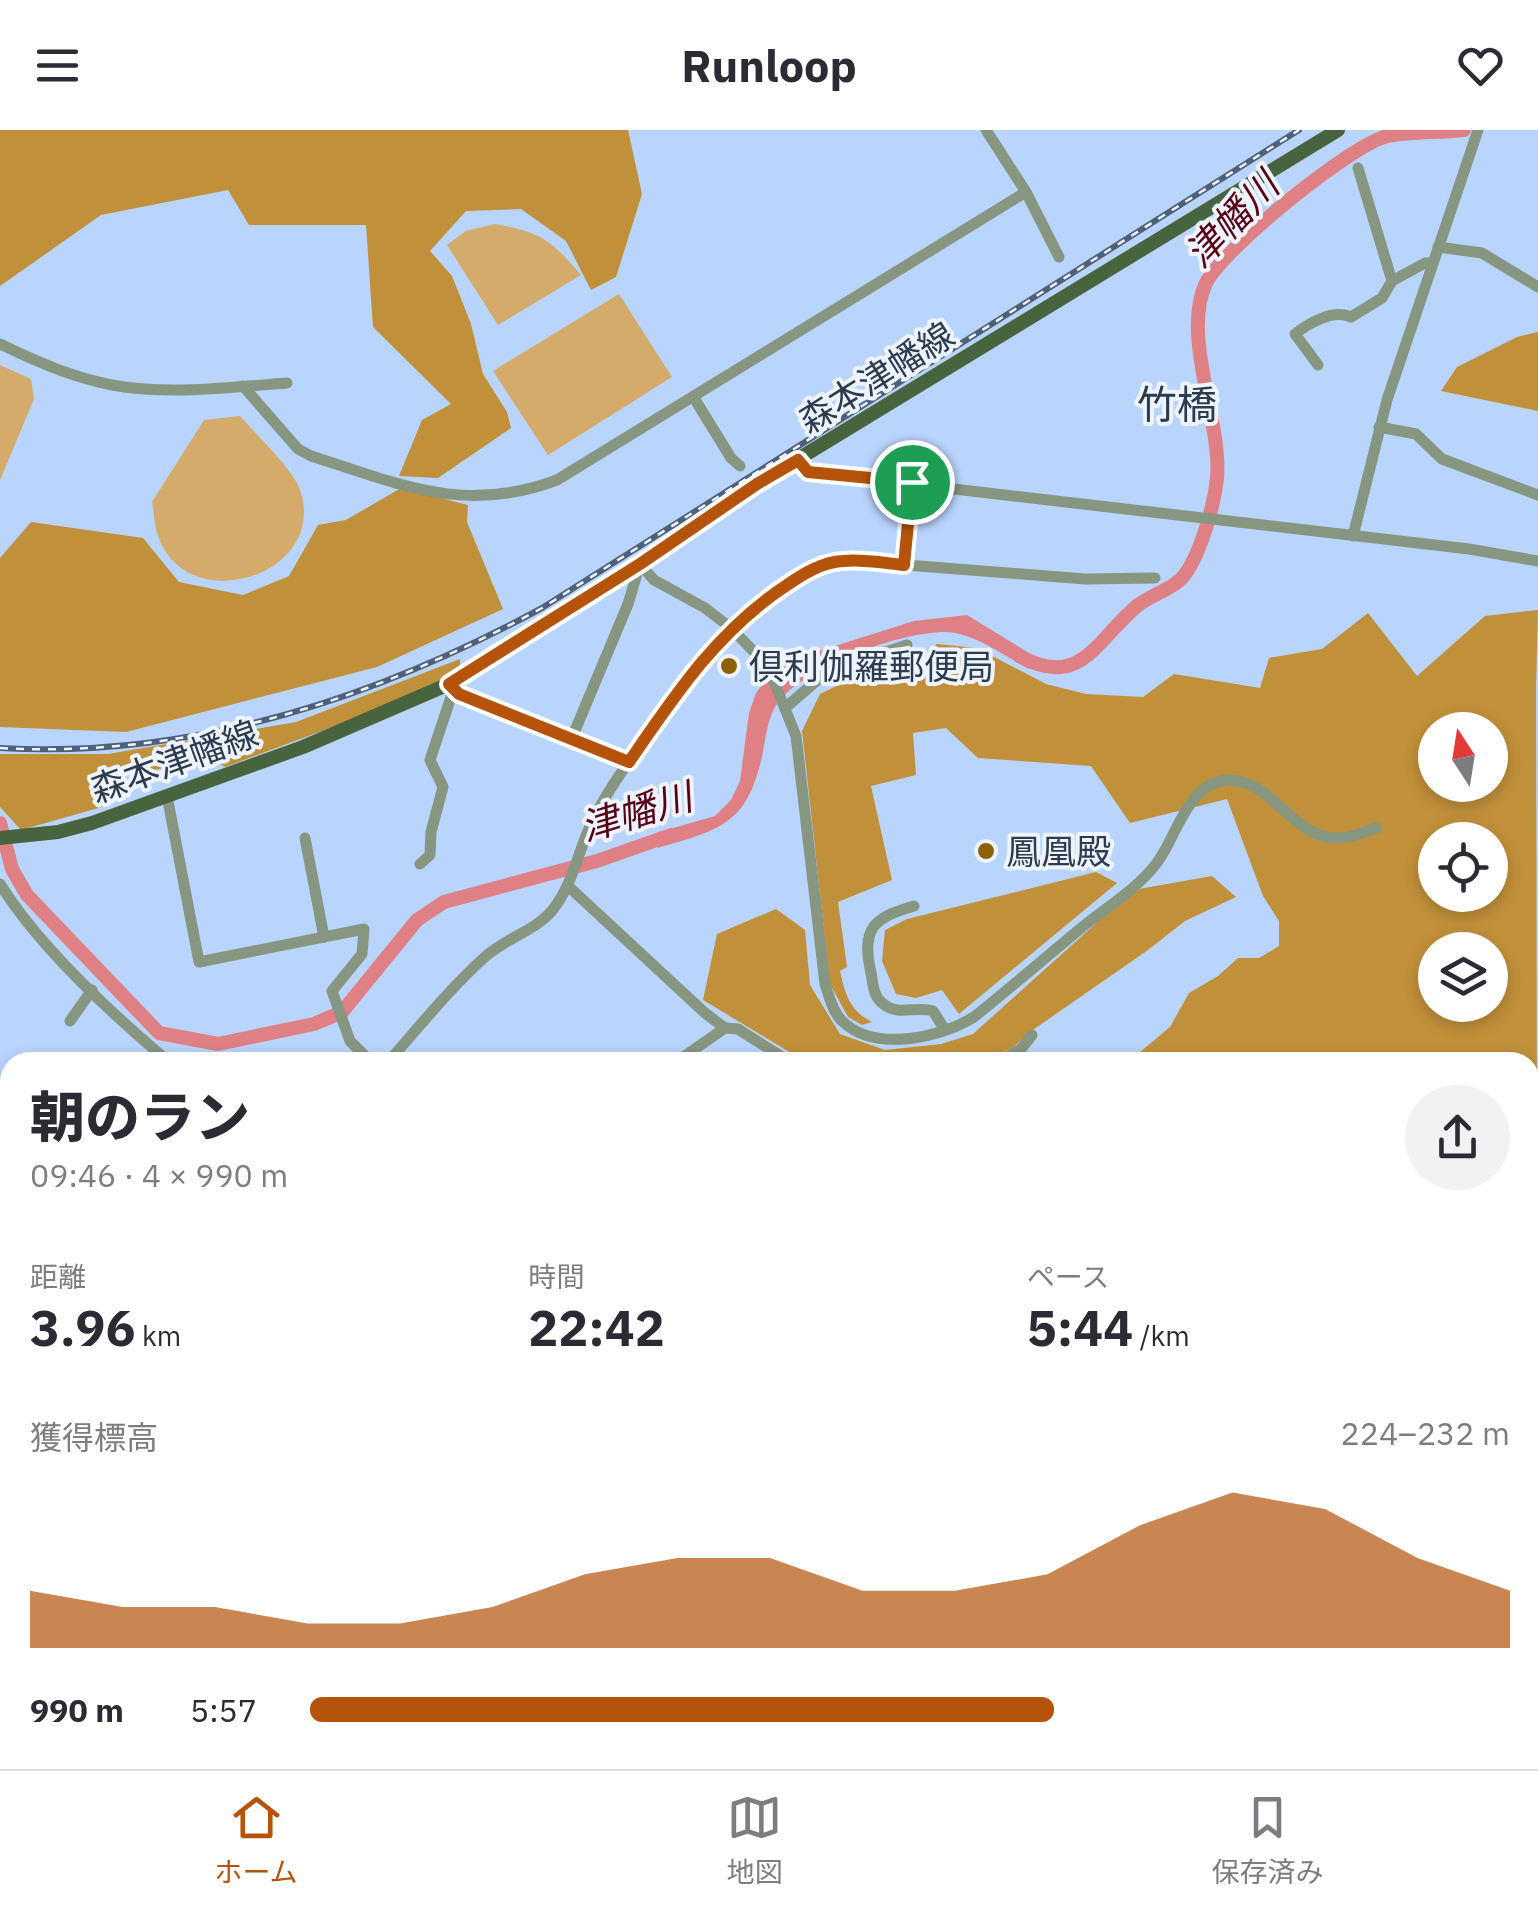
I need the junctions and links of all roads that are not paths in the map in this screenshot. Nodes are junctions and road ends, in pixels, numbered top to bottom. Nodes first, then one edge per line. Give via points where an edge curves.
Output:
1 (986, 130) edge
2 (1338, 130) edge
3 (1476, 136) edge
4 (1358, 168) dead end
5 (1026, 192) junction
6 (1438, 247) junction
7 (1060, 257) dead end
8 (1433, 263) junction
9 (1392, 281) junction
10 (1538, 288) edge
11 (0, 344) edge
12 (1318, 364) dead end
13 (287, 384) dead end
14 (243, 386) junction
15 (694, 398) junction
16 (1380, 427) junction
17 (798, 460) junction
18 (740, 466) dead end
19 (912, 482) junction
20 (1538, 495) edge
21 (1353, 536) junction
22 (1538, 561) edge
23 (640, 564) junction
24 (904, 565) junction
25 (1155, 578) dead end
26 (731, 628) junction
27 (907, 644) dead end
28 (449, 684) junction
29 (786, 708) junction
30 (571, 740) junction
31 (629, 762) junction
32 (168, 796) junction
33 (1376, 828) dead end
34 (0, 838) edge
35 (305, 838) dead end
36 (420, 864) dead end
37 (0, 884) edge
38 (568, 886) junction
39 (914, 906) dead end
40 (324, 937) junction
41 (92, 990) junction
42 (70, 1021) dead end
43 (725, 1028) junction
44 (945, 1030) junction
45 (1032, 1036) dead end
46 (696, 1050) joint
47 (157, 1052) edge
48 (360, 1052) edge
49 (397, 1052) edge
50 (693, 1052) edge
51 (774, 1052) edge
52 (1021, 1052) edge

1 - 5 street
2 - 17 main road, 森本津幡線
3 - 6 street
4 - 9 street
5 - 7 street
5 - 15 street
6 - 8 street
6 - 10 street via 1482,252
8 - 9 street
8 - 16 street
9 - 12 street via 1382,298 1351,316 1323,317 1294,334
11 - 14 street via 125,387
13 - 14 street
14 - 15 street via 311,456 465,498 512,494 557,480
15 - 18 street
16 - 20 street via 1416,434 1442,460
16 - 21 street
17 - 19 street via 808,472
17 - 23 main road, 森本津幡線
19 - 21 street
19 - 24 street
21 - 22 street
23 - 26 street via 654,580
23 - 28 main road, 森本津幡線
23 - 30 street
24 - 25 street
24 - 26 street via 826,564
26 - 29 street via 761,660
26 - 31 street
27 - 29 street via 828,672
28 - 30 street
28 - 32 main road, 森本津幡線
28 - 36 street via 430,760 443,787 430,855
29 - 44 street via 796,736 821,960 837,1015 887,1040
30 - 31 street
31 - 38 street via 590,825
32 - 34 main road, 森本津幡線 via 92,823
32 - 40 street via 199,962
33 - 44 street via 1324,837 1244,782 1204,788 1137,883 974,1017
35 - 40 street
37 - 41 street via 14,908
38 - 43 street
38 - 49 street via 552,911 469,972
39 - 44 street via 885,914 870,931 875,993 904,1013 933,1011
40 - 48 street via 364,929 362,954 332,996
41 - 42 street
41 - 47 street
43 - 46 street
43 - 51 street
45 - 52 street
46 - 50 street

